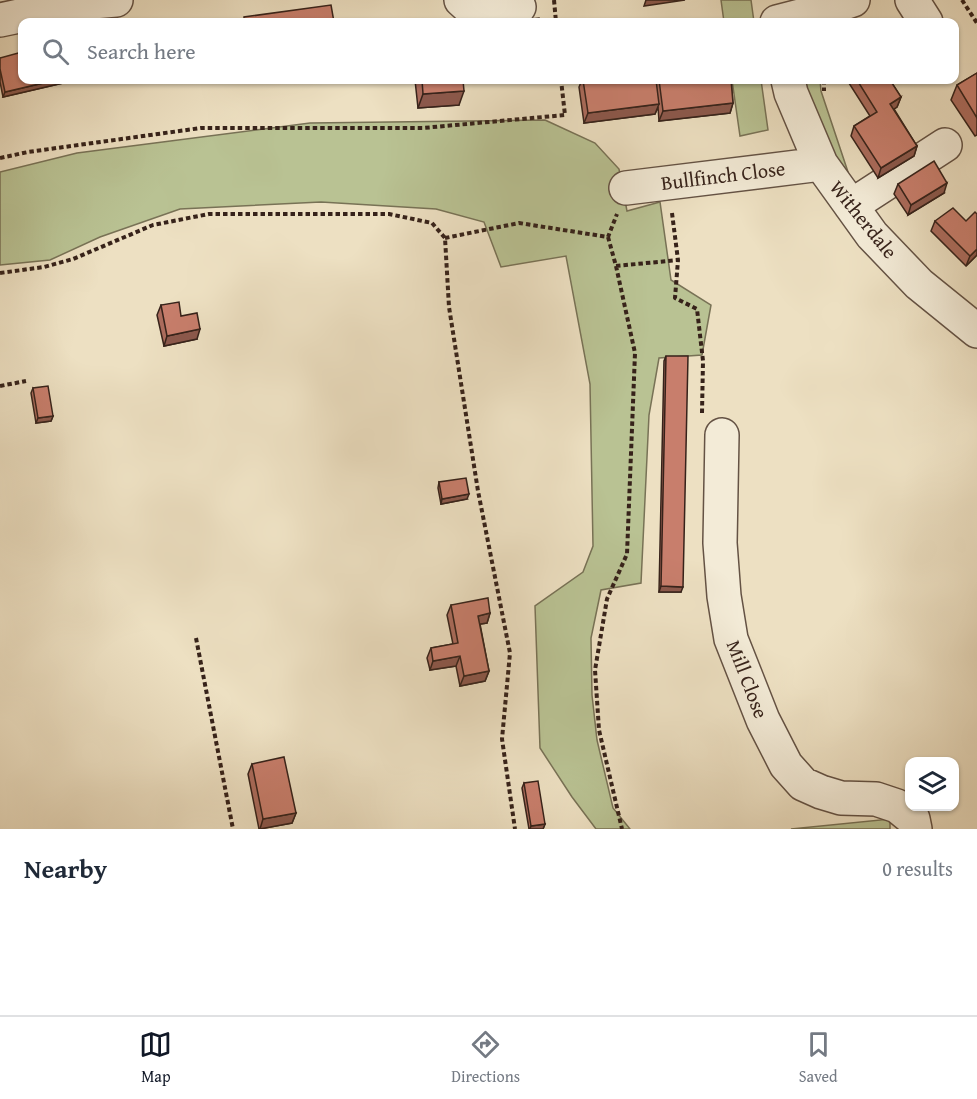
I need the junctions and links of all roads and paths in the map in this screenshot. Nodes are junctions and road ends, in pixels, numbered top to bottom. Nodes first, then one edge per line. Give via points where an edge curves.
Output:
1 (116, 0) edge
2 (461, 0) edge
3 (554, 0) edge
4 (776, 0) edge
5 (853, 0) edge
6 (912, 0) edge
7 (962, 0) edge
8 (519, 7) dead end
9 (556, 18) edge
10 (778, 18) edge
11 (793, 18) edge
12 (923, 18) edge
13 (0, 20) edge
14 (977, 23) edge
15 (561, 84) edge
16 (789, 84) edge
17 (945, 145) dead end
18 (0, 158) edge
19 (821, 164) junction
20 (668, 182) junction
21 (626, 188) joint
22 (851, 206) junction
23 (608, 237) junction
24 (445, 238) junction
25 (678, 260) junction
26 (616, 266) junction
27 (0, 273) edge
28 (977, 331) edge
29 (26, 381) dead end
30 (0, 386) edge
31 (722, 435) joint
32 (196, 638) dead end
33 (233, 829) edge
34 (515, 829) edge
35 (622, 829) edge
36 (915, 829) edge

1 - 13 street
2 - 8 street via 472,10
3 - 9 path
4 - 10 street
5 - 11 street
6 - 12 street
7 - 14 path
15 - 18 path via 565,116 423,128 201,128
16 - 19 street, Witherdale
17 - 22 street
19 - 20 street, Bullfinch Close
19 - 22 street, Witherdale
20 - 21 street, Bullfinch Close
20 - 25 path
21 - 23 path
22 - 28 street, Witherdale via 872,235 919,284
23 - 24 path via 519,223
23 - 26 path
24 - 27 path via 432,223 389,214 209,214 153,225 73,259
24 - 34 path via 451,319 478,491 510,653 502,739
25 - 26 path
25 - 31 path via 675,298 697,309 703,361 702,424 722,425
26 - 35 path via 635,353 627,554 607,599 595,670 599,730
29 - 30 path
31 - 36 street, Mill Close via 720,543 724,596 731,639 763,720 786,765 803,784 840,798 876,800 897,806 913,819
32 - 33 path

